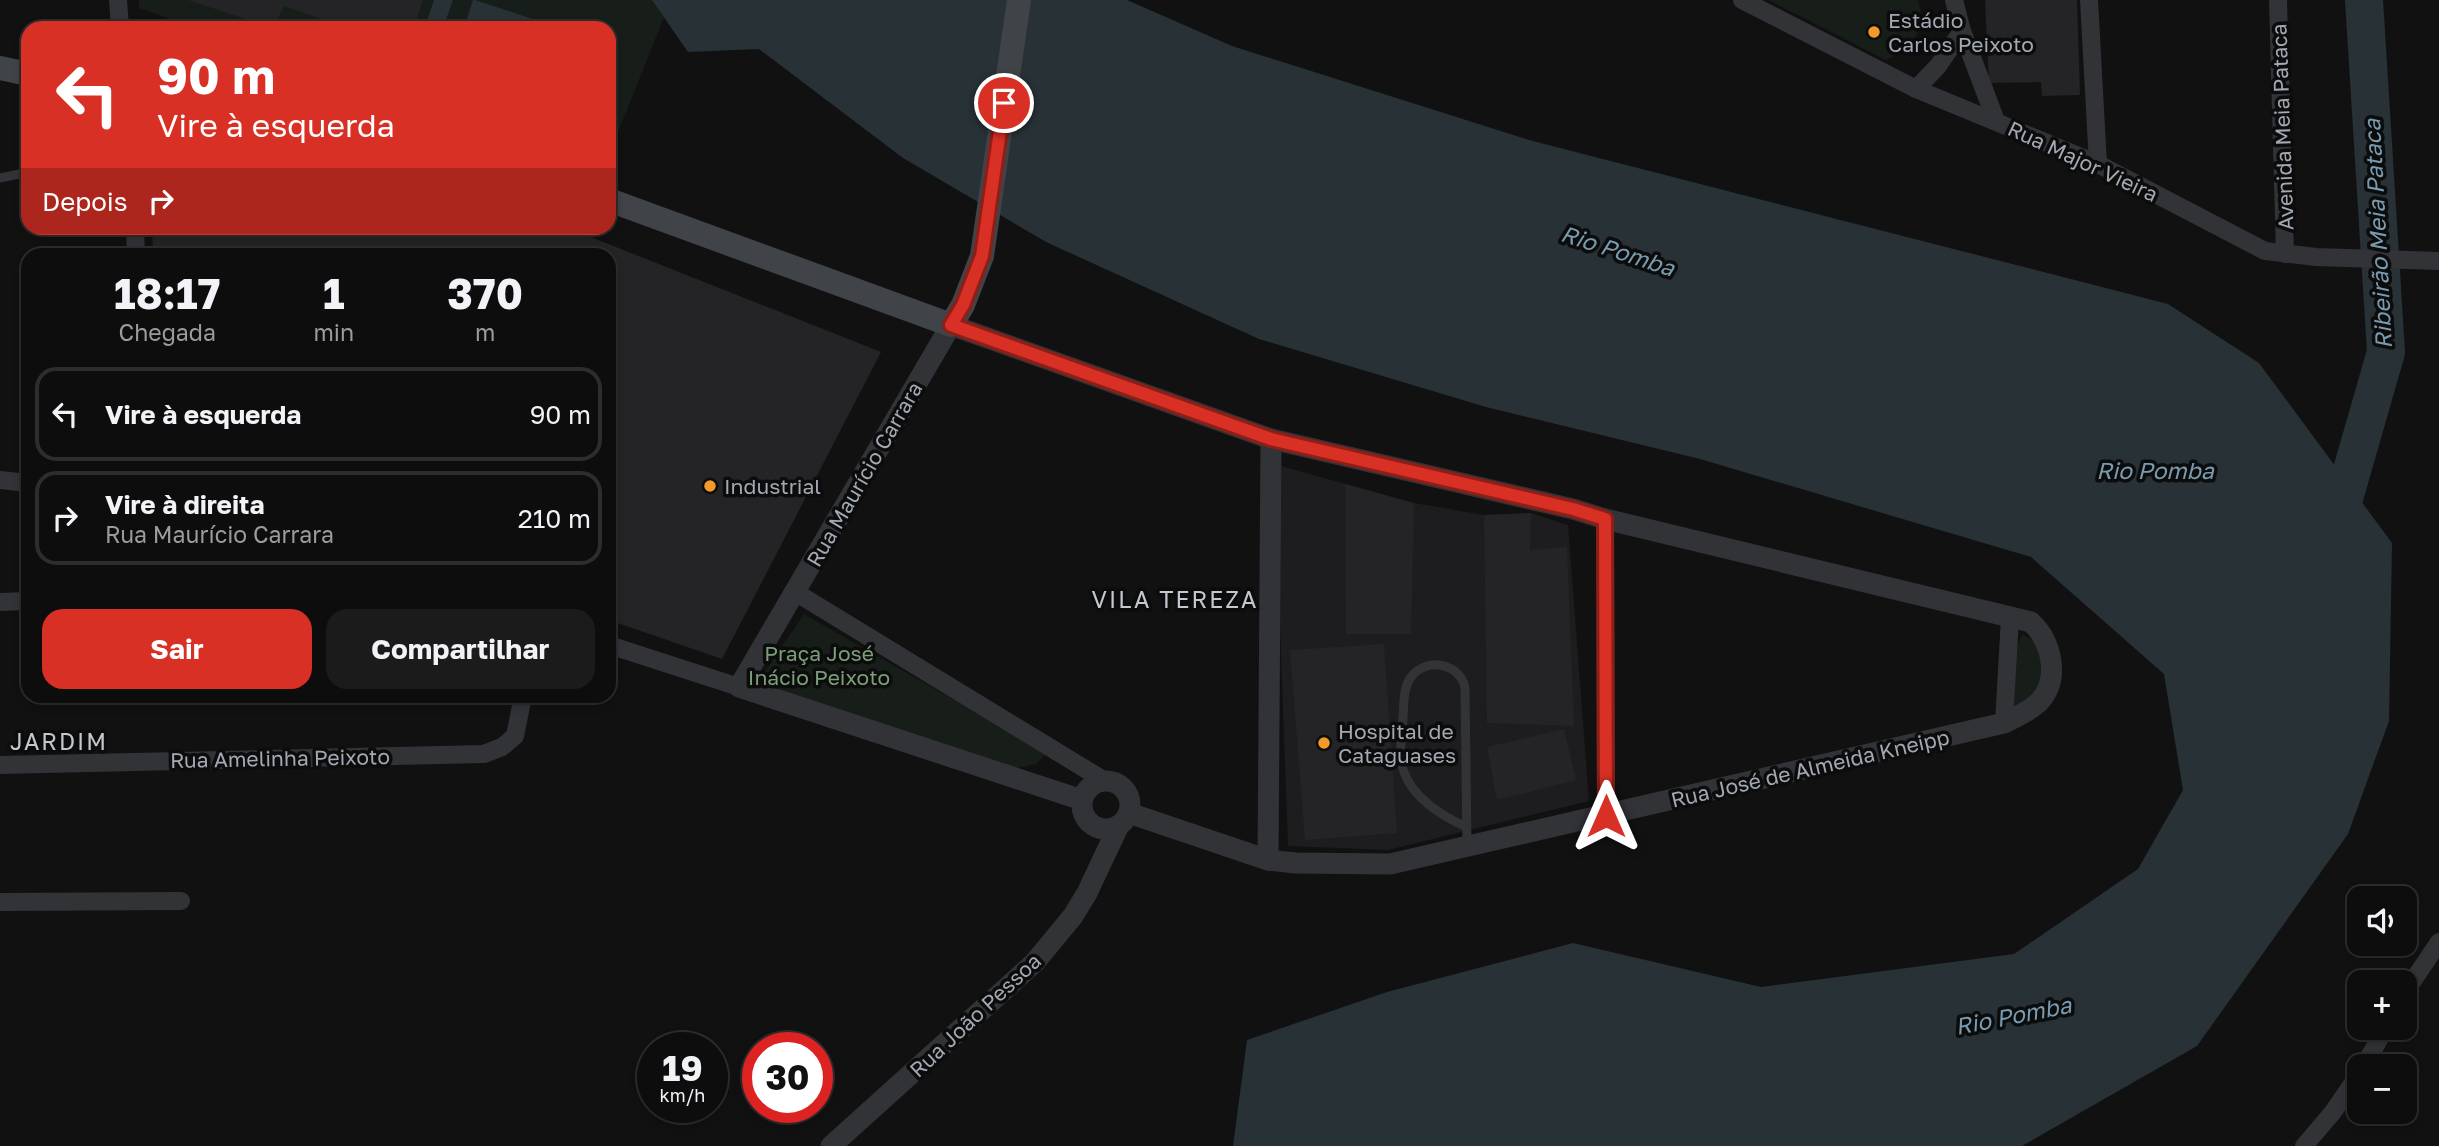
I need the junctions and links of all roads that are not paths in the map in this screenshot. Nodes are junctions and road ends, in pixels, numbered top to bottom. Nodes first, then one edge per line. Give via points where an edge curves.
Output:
1 (118, 0) edge
2 (1019, 0) edge
3 (1742, 0) edge
4 (1954, 0) edge
5 (2089, 0) edge
6 (2278, 0) edge
7 (120, 21) edge
8 (1962, 31) junction
9 (0, 68) edge
10 (21, 72) edge
11 (1916, 89) junction
12 (1996, 121) junction
13 (2098, 164) junction
14 (21, 174) edge
15 (0, 178) edge
16 (616, 203) edge
17 (2285, 254) junction
18 (2439, 261) edge
19 (951, 325) junction
20 (1271, 439) junction
21 (0, 480) edge
22 (21, 482) edge
23 (1605, 519) junction
24 (795, 592) junction
25 (21, 601) edge
26 (0, 602) edge
27 (2010, 618) junction
28 (616, 647) edge
29 (738, 687) junction
30 (522, 703) edge
31 (2004, 723) junction
32 (0, 765) edge
33 (1105, 781) junction
34 (1085, 810) junction
35 (1606, 816) junction
36 (1124, 819) junction
37 (1467, 837) junction
38 (1269, 860) junction
39 (1097, 868) junction
40 (181, 901) dead end
41 (0, 902) edge
42 (2439, 942) edge
43 (2417, 975) edge
44 (2347, 1092) edge
45 (831, 1146) edge
46 (2304, 1146) edge

1 - 7 street
2 - 19 main road, Rua Maurício Carrara via 982,256
3 - 11 street, Rua Major Vieira
4 - 8 street
5 - 13 street
6 - 17 street, Avenida Meia Pataca
8 - 11 street
8 - 12 street
9 - 10 main road
11 - 12 street, Rua Major Vieira
12 - 13 street, Rua Major Vieira
13 - 17 street, Rua Major Vieira via 2239,239
14 - 15 lane
16 - 19 main road
17 - 18 street, Rua Major Vieira
19 - 20 street
19 - 24 street, Rua Maurício Carrara
20 - 23 street
20 - 38 street
21 - 22 street
23 - 27 street
23 - 35 street
24 - 29 street, Rua Maurício Carrara
24 - 33 street
25 - 26 street
27 - 31 street
27 - 31 street, Rua José de Almeida Kneipp via 2031,622 2047,642 2052,665 2048,688 2039,701
28 - 29 street
29 - 34 street
30 - 32 street, Rua Amelinha Peixoto via 515,736 484,754
31 - 35 street, Rua José de Almeida Kneipp
33 - 34 street via 1090,786
33 - 36 street via 1126,791 1130,805
34 - 36 street via 1096,827 1104,829
34 - 39 street
35 - 37 street, Rua José de Almeida Kneipp
36 - 38 street, Rua José de Almeida Kneipp
36 - 39 street, Rua João Pessoa
37 - 37 lane via 1463,678 1448,666 1422,668 1405,688 1404,772 1411,785
37 - 38 street, Rua José de Almeida Kneipp via 1390,864
39 - 45 street, Rua João Pessoa via 1073,916 1035,962
40 - 41 street
42 - 43 street
44 - 46 street

